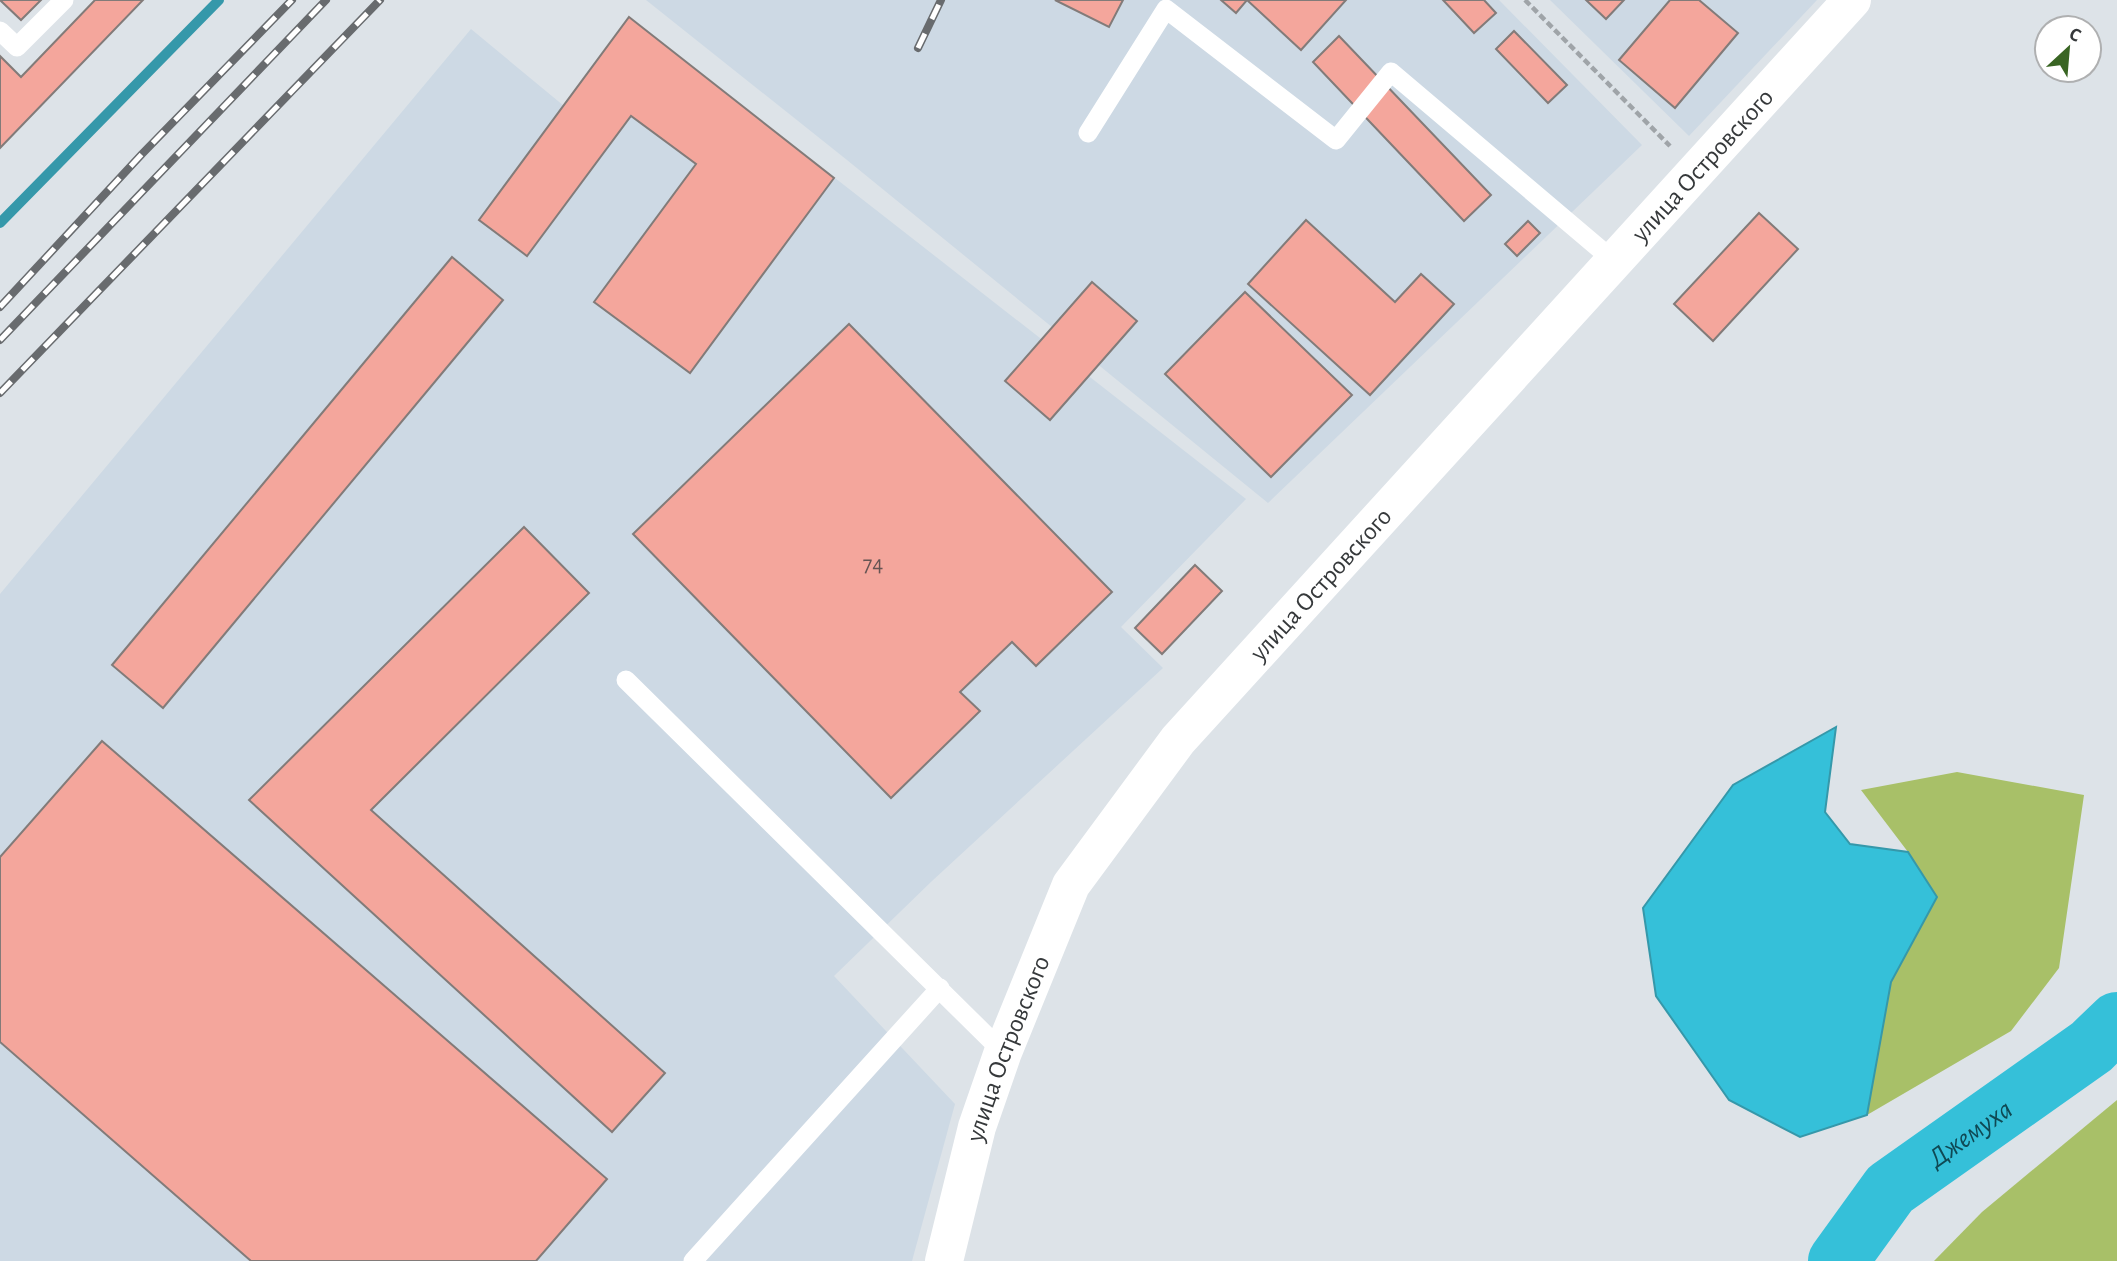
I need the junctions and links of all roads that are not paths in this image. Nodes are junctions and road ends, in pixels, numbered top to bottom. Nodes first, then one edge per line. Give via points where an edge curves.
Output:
1 (64, 0) edge
2 (1852, 0) edge
3 (0, 31) edge
4 (1088, 134) dead end
5 (1614, 261) junction
6 (626, 680) dead end
7 (940, 988) junction
8 (1003, 1052) junction
9 (693, 1261) edge
10 (944, 1261) edge

1 - 3 lane via 17,47
2 - 5 street, улица Островского
4 - 5 lane via 1167,9 1336,140 1391,72
5 - 8 street, улица Островского via 1178,740 1071,885
6 - 7 lane
7 - 8 lane
7 - 9 lane
8 - 10 street, улица Островского via 977,1127

